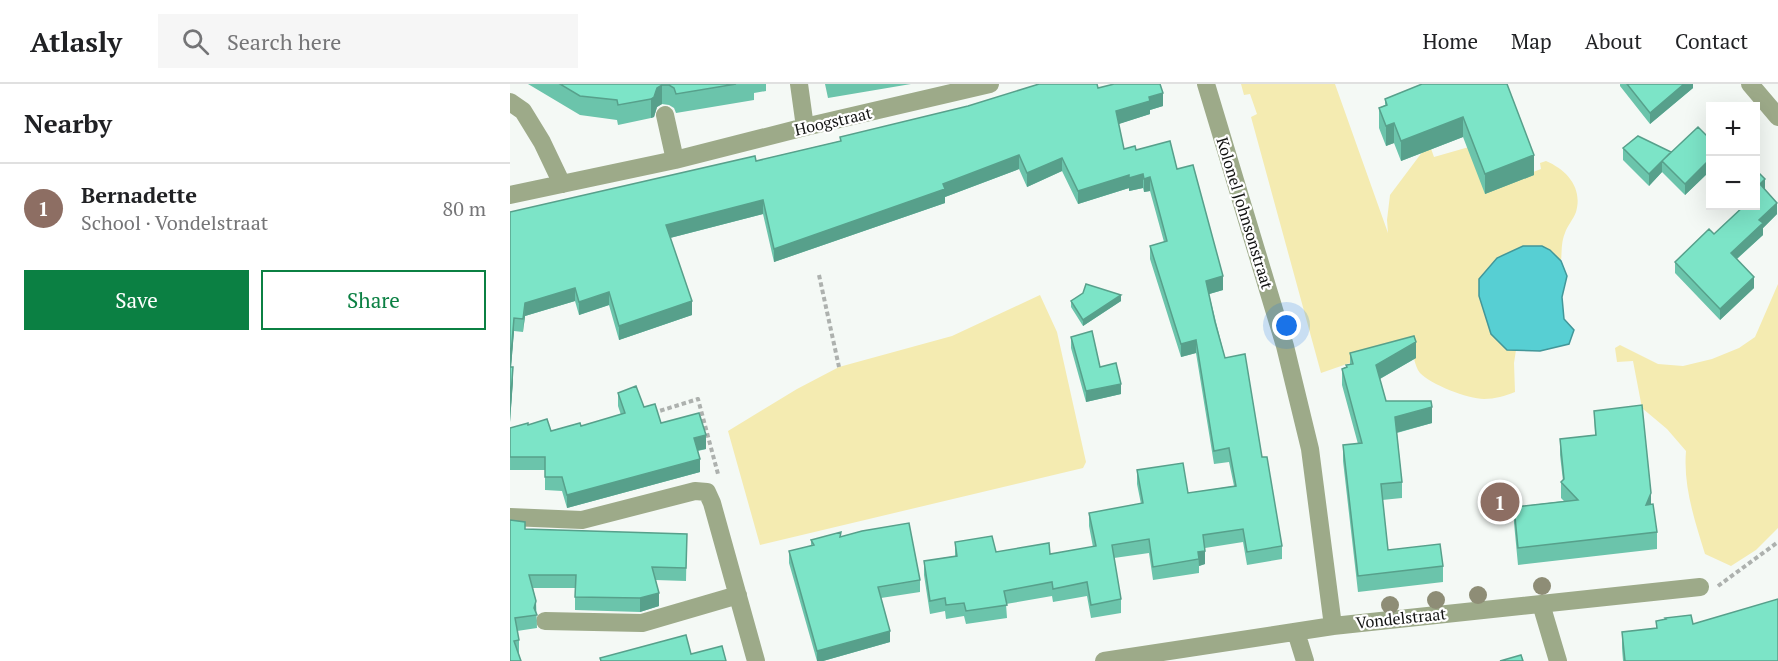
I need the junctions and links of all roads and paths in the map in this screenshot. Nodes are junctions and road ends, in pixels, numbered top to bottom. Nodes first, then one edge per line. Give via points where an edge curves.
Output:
1 (799, 84) edge
2 (990, 84) edge
3 (1206, 84) edge
4 (1750, 84) edge
5 (510, 102) edge
6 (665, 115) dead end
7 (1778, 117) edge
8 (805, 127) junction
9 (675, 160) junction
10 (562, 184) junction
11 (510, 195) edge
12 (819, 275) dead end
13 (839, 367) dead end
14 (644, 416) edge
15 (707, 492) junction
16 (510, 517) edge
17 (1778, 542) edge
18 (1700, 587) joint
19 (738, 596) junction
20 (1541, 604) junction
21 (545, 621) dead end
22 (1333, 626) junction
23 (1296, 632) junction
24 (756, 661) edge
25 (1104, 661) edge
26 (1305, 661) edge
27 (1558, 661) edge

1 - 8 street
2 - 8 street, Hoogstraat
3 - 22 street, Kolonel Johnsonstraat via 1285,346 1310,449
4 - 7 street
5 - 10 street via 523,111
6 - 9 street
8 - 9 street, Hoogstraat
9 - 10 street, Hoogstraat
10 - 11 street, Hoogstraat
12 - 13 path
14 - 15 path via 698,399 718,476
15 - 16 street via 695,491 582,520
15 - 19 street
17 - 18 path via 1720,585
18 - 20 street, Vondelstraat
19 - 21 street via 642,623
19 - 24 street
20 - 22 street, Vondelstraat
20 - 27 street
22 - 23 street, Vondelstraat
23 - 25 street, Vondelstraat
23 - 26 street

